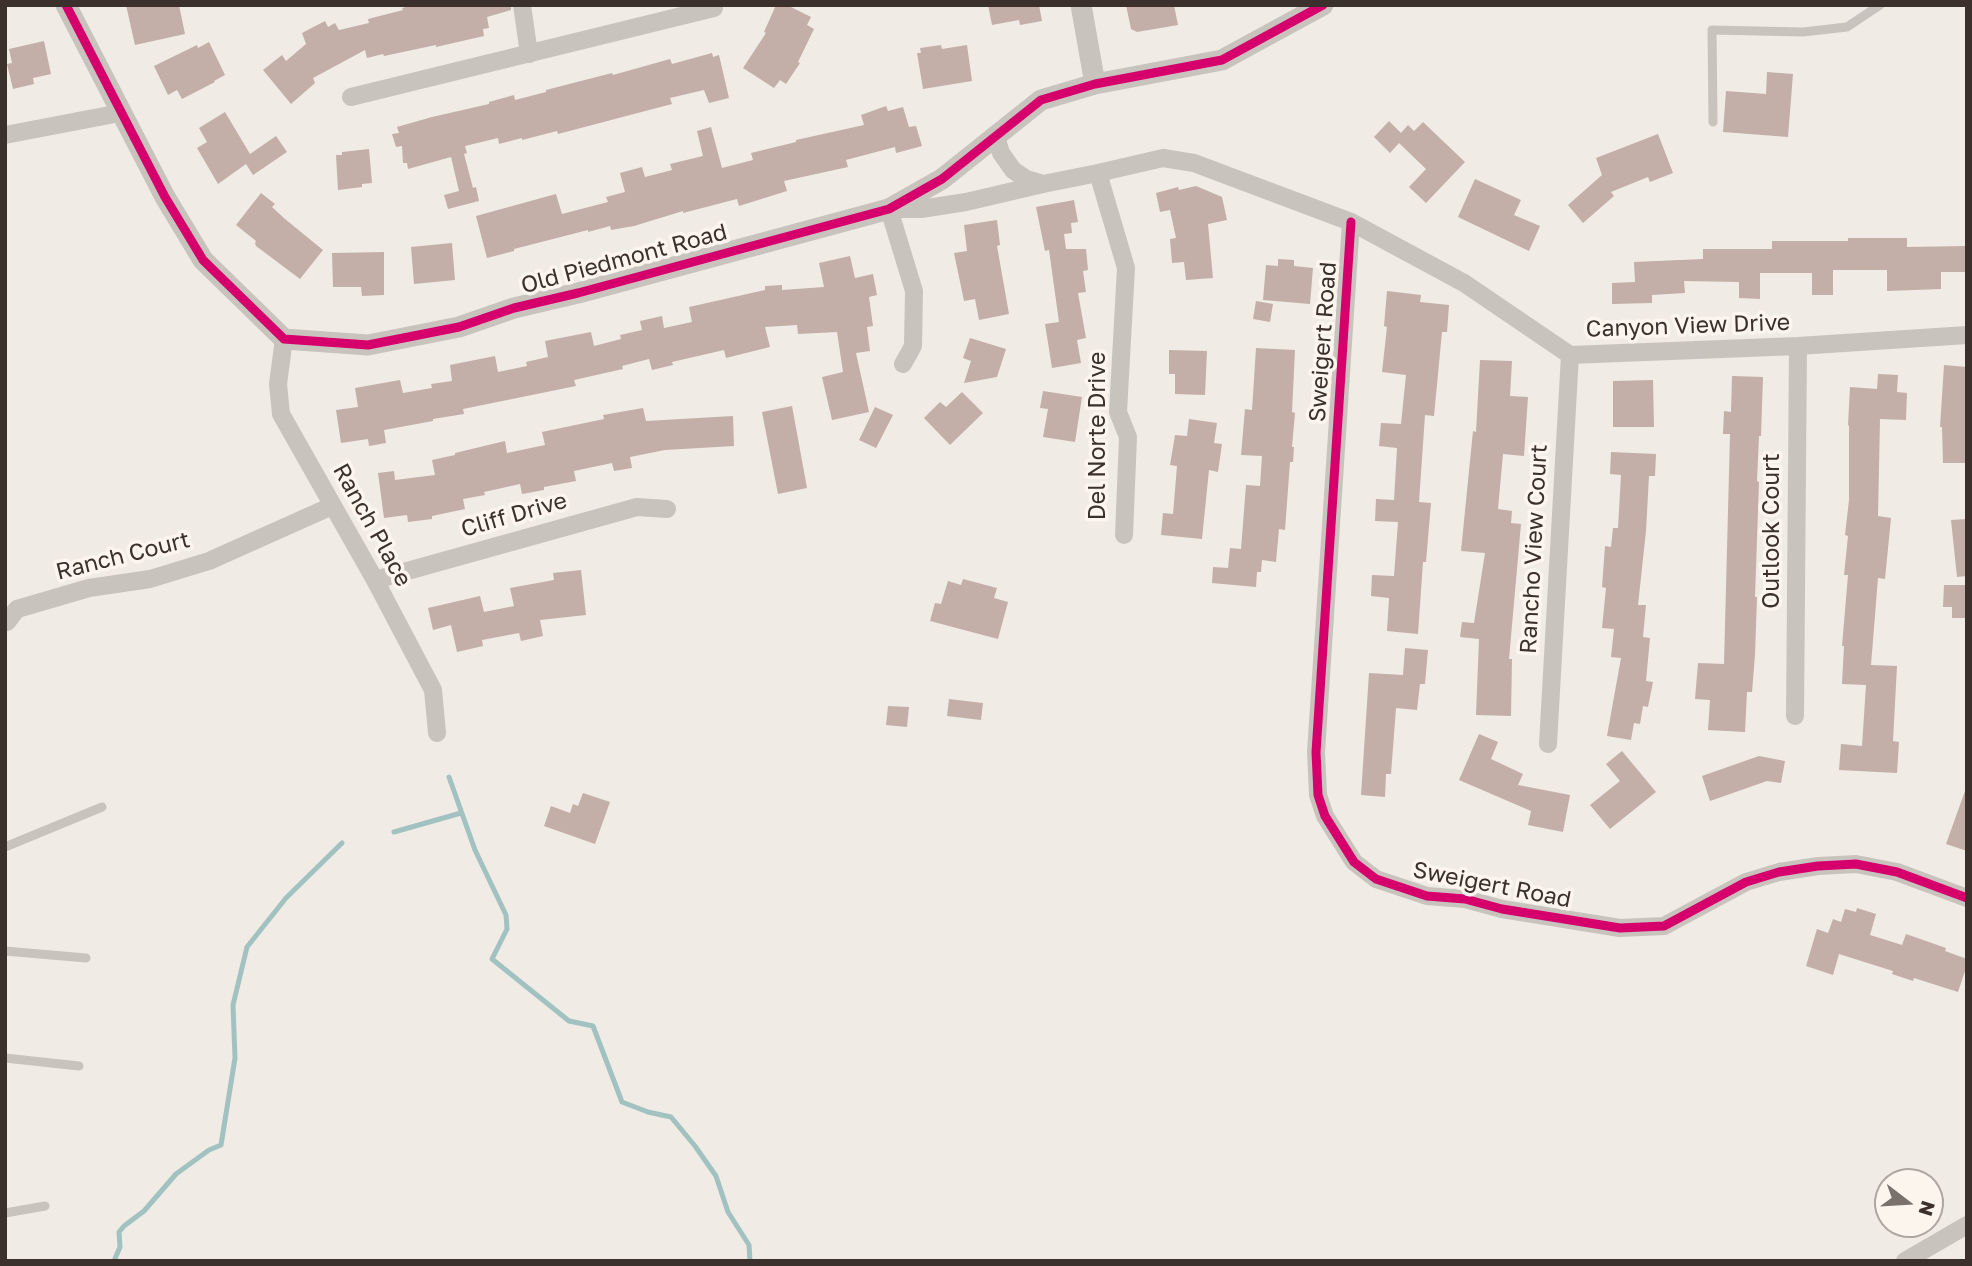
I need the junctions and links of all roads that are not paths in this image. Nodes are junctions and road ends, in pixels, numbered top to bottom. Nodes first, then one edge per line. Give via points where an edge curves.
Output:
1 (66, 5) edge
2 (522, 5) edge
3 (713, 5) edge
4 (1082, 5) edge
5 (1323, 5) edge
6 (1880, 5) edge
7 (529, 54) junction
8 (1096, 84) junction
9 (351, 97) dead end
10 (120, 113) junction
11 (1713, 122) dead end
12 (5, 135) edge
13 (996, 137) junction
14 (1098, 173) junction
15 (1043, 184) junction
16 (889, 209) junction
17 (1351, 222) junction
18 (1967, 335) edge
19 (284, 339) junction
20 (1798, 346) junction
21 (1570, 355) junction
22 (903, 365) dead end
23 (332, 506) junction
24 (667, 509) dead end
25 (1124, 535) dead end
26 (375, 580) junction
27 (7, 622) edge
28 (1795, 716) dead end
29 (437, 733) dead end
30 (1548, 744) dead end
31 (102, 807) dead end
32 (5, 847) edge
33 (1967, 898) edge
34 (5, 951) edge
35 (86, 958) dead end
36 (5, 1058) edge
37 (79, 1066) dead end
38 (45, 1206) dead end
39 (5, 1213) edge
40 (1967, 1226) edge
41 (1905, 1261) edge

1 - 10 street
2 - 7 street
3 - 7 street
4 - 8 street
5 - 8 street, Old Piedmont Road via 1222,60
6 - 11 lane via 1847,27 1802,32 1712,30
7 - 9 street
8 - 13 street, Old Piedmont Road via 1041,100
10 - 12 street
10 - 19 street via 203,260
13 - 15 street via 1013,170
13 - 16 street, Old Piedmont Road via 942,179
14 - 15 street, Canyon View Drive
14 - 17 street, Canyon View Drive via 1163,158 1194,163
14 - 25 street, Del Norte Drive via 1126,268 1118,412 1128,437
15 - 16 street, Canyon View Drive via 966,202
16 - 19 street, Old Piedmont Road via 514,308 458,327 368,345
16 - 22 street via 914,291 912,346
17 - 21 street, Canyon View Drive via 1464,283
17 - 33 street, Sweigert Road via 1316,752 1318,796 1354,862 1376,879 1427,896 1620,928 1664,926 1746,882 1818,866 1856,864 1897,872
18 - 20 street, Canyon View Drive
19 - 23 street, Ranch Place via 278,384 281,414
20 - 21 street, Canyon View Drive
20 - 28 street, Outlook Court
21 - 30 street, Rancho View Court
23 - 26 street, Ranch Place
23 - 27 street, Ranch Court via 209,561 17,609
24 - 26 street, Cliff Drive via 637,507
26 - 29 street, Ranch Place via 433,690
31 - 32 lane
34 - 35 lane
36 - 37 lane
38 - 39 lane
40 - 41 street

